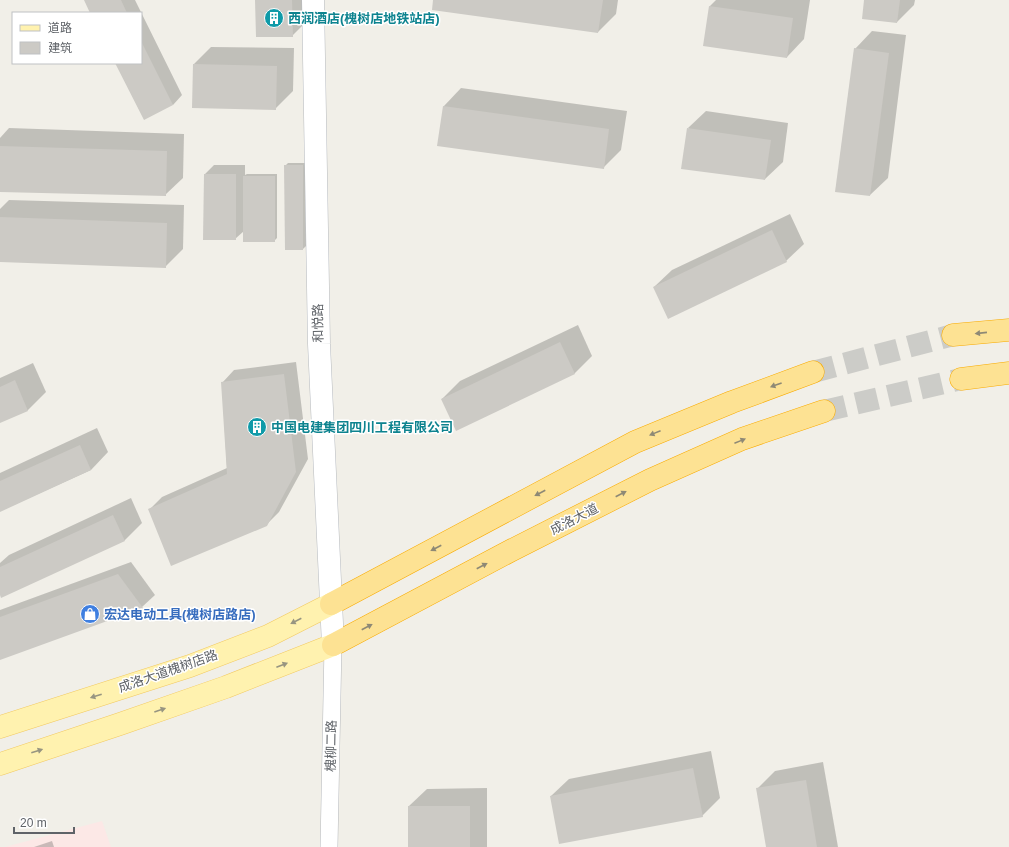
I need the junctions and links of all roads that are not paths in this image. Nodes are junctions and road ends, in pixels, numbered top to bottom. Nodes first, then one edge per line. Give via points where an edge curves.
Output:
1 (313, 0) edge
2 (1009, 330) edge
3 (953, 336) tunnel mouth
4 (813, 372) tunnel mouth
5 (1009, 373) edge
6 (961, 379) tunnel mouth
7 (824, 411) tunnel mouth
8 (331, 604) junction
9 (333, 645) junction
10 (0, 727) edge
11 (0, 764) edge
12 (329, 847) edge

1 - 8 street, 和悦路 via 319,344
2 -> 3 highway
4 -> 8 highway via 635,442
5 - 6 highway
9 -> 7 highway, 成洛大道 via 650,480 742,440
8 - 9 street, 和悦路
8 -> 10 main road, 成洛大道槐树店路 via 268,636 190,666
11 -> 9 main road via 219,689
9 - 12 street, 槐柳二路

